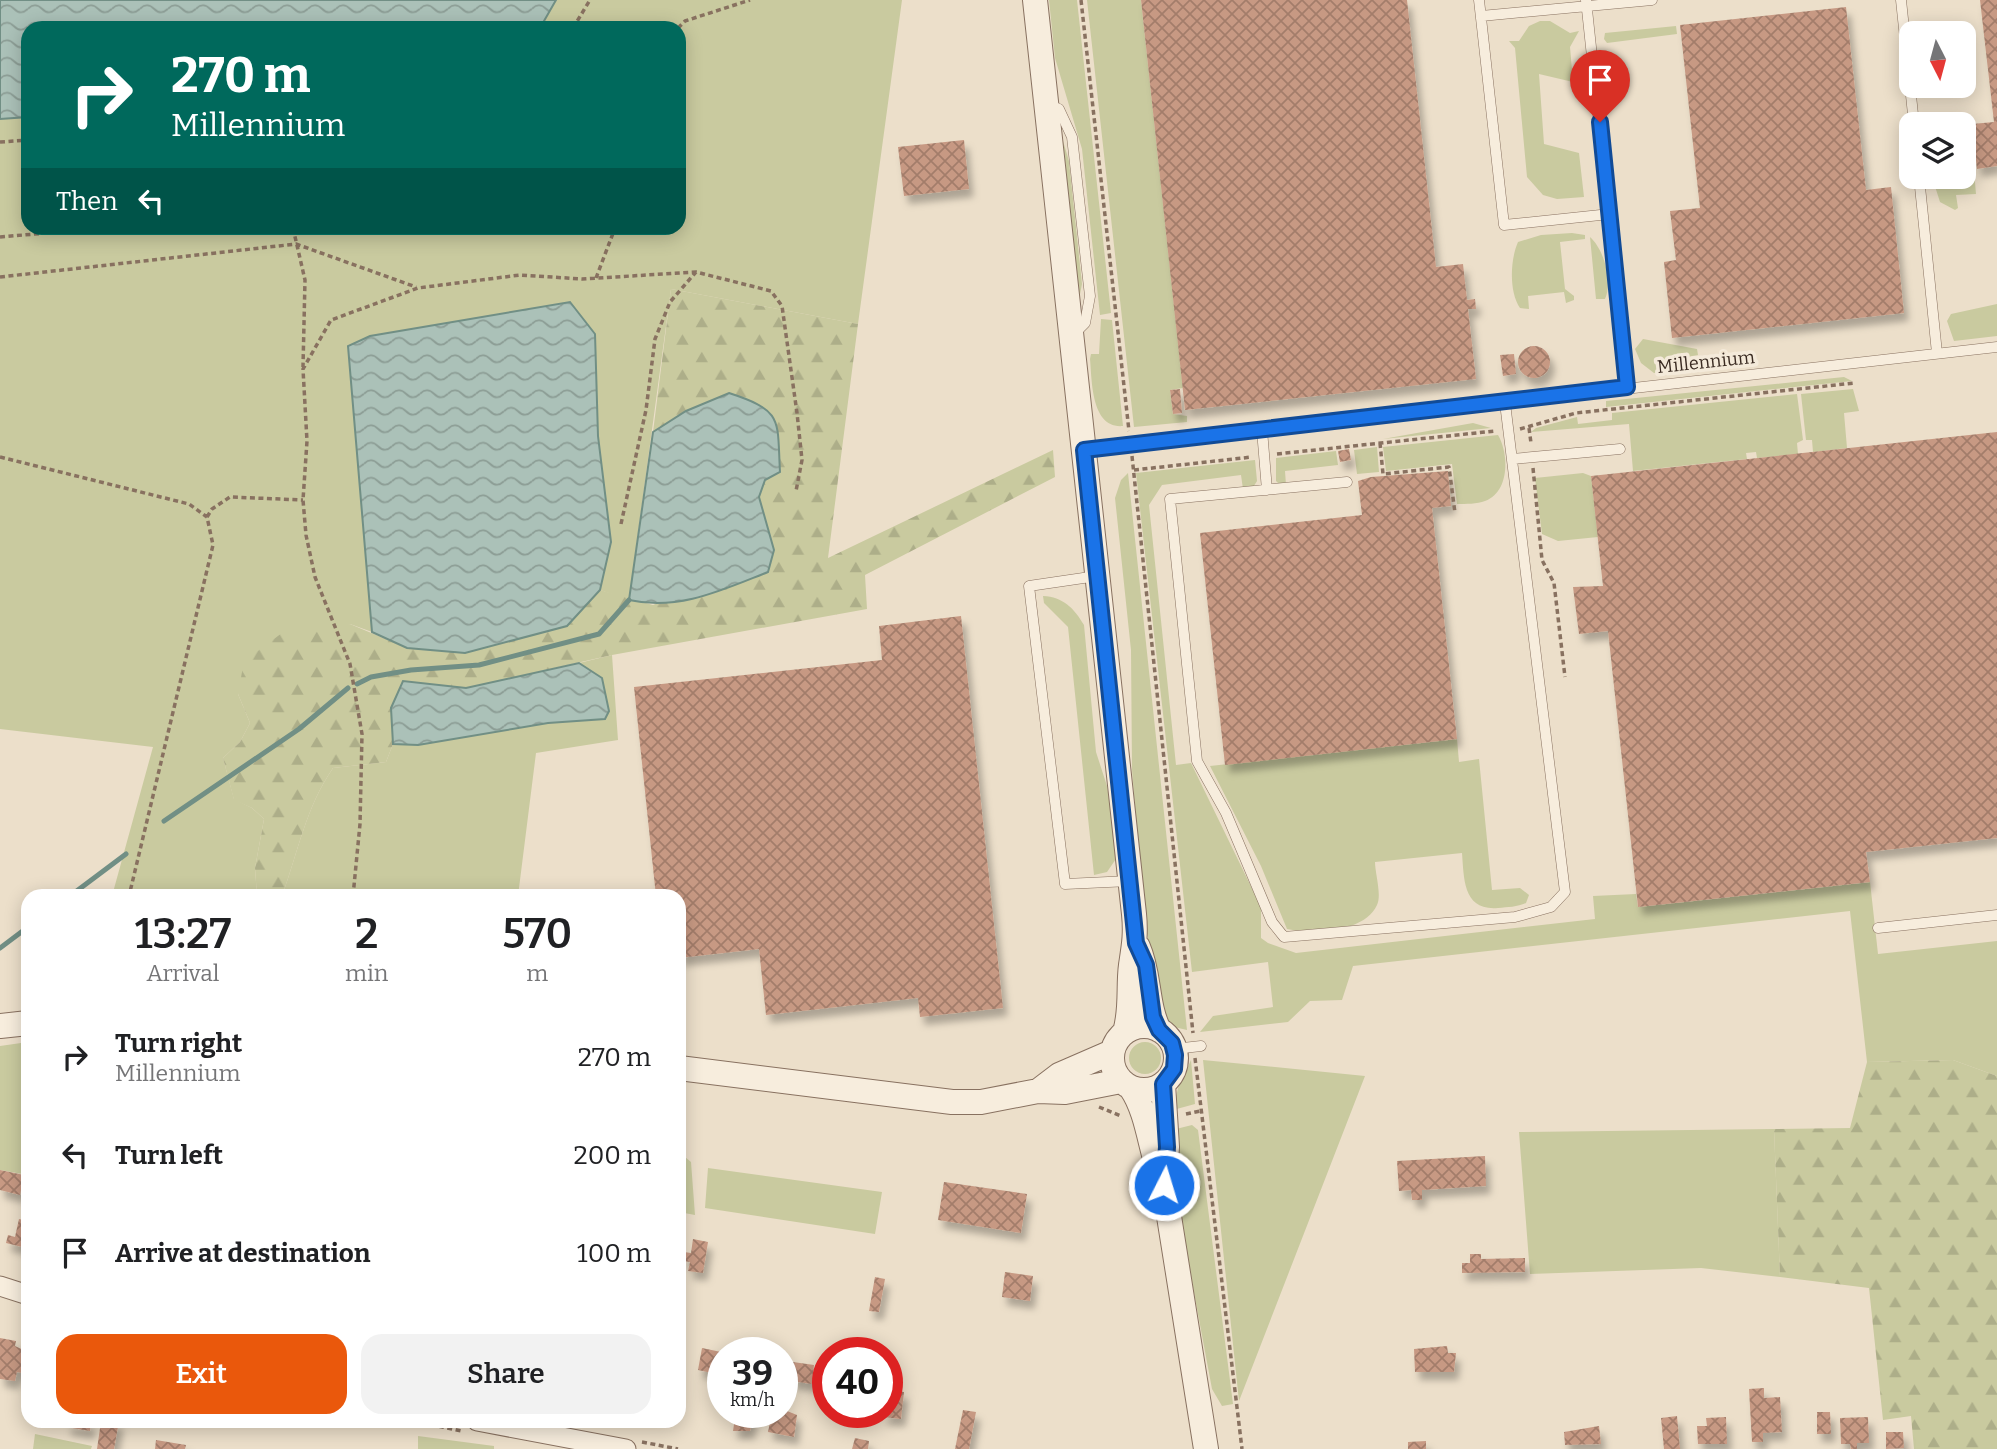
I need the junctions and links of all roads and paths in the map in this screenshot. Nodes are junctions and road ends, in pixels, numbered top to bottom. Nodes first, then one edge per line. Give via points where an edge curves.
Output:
1 (590, 0) edge
2 (750, 0) edge
3 (1035, 0) edge
4 (1082, 0) edge
5 (1479, 0) edge
6 (1652, 0) edge
7 (1901, 0) edge
8 (1587, 4) edge
9 (1481, 16) junction
10 (577, 21) edge
11 (685, 21) edge
12 (1913, 112) edge
13 (21, 140) edge
14 (0, 142) edge
15 (1920, 189) edge
16 (1610, 215) junction
17 (23, 235) edge
18 (294, 235) edge
19 (612, 235) edge
20 (0, 237) edge
21 (296, 244) junction
22 (696, 272) junction
23 (0, 278) edge
24 (596, 279) junction
25 (418, 288) junction
26 (1997, 347) edge
27 (1937, 353) junction
28 (303, 369) junction
29 (1627, 387) junction
30 (1505, 403) junction
31 (1529, 428) dead end
32 (1262, 430) junction
33 (1380, 443) dead end
34 (1130, 444) junction
35 (1620, 449) dead end
36 (1084, 450) junction
37 (0, 457) edge
38 (1532, 457) junction
39 (1512, 459) junction
40 (1347, 482) dead end
41 (1267, 490) junction
42 (796, 491) dead end
43 (303, 500) junction
44 (1455, 513) dead end
45 (207, 517) junction
46 (621, 524) dead end
47 (1097, 576) junction
48 (1565, 677) dead end
49 (1131, 881) junction
50 (131, 889) edge
51 (354, 889) edge
52 (1997, 915) edge
53 (1878, 928) dead end
54 (1136, 943) junction
55 (21, 1024) edge
56 (0, 1026) edge
57 (1119, 1042) junction
58 (1182, 1043) junction
59 (686, 1069) edge
60 (1163, 1084) junction
61 (1126, 1085) junction
62 (1038, 1091) junction
63 (1164, 1185) junction
64 (0, 1286) edge
65 (21, 1293) edge
66 (514, 1428) edge
67 (626, 1449) edge
68 (1206, 1449) edge
69 (1242, 1449) edge

1 - 10 path
2 - 11 path
3 - 36 street
4 - 34 path
5 - 9 lane
6 - 8 lane
7 - 12 lane
8 - 9 lane
8 - 16 lane
9 - 16 lane via 1504,225
13 - 14 path
15 - 27 lane
16 - 29 lane
17 - 20 path
18 - 21 path
19 - 24 path
21 - 23 path
21 - 25 path
21 - 28 path via 306,280
22 - 24 path
22 - 42 path via 771,290 782,306 802,460
22 - 46 path via 670,302 655,339 646,410
24 - 25 path via 520,275
25 - 28 path via 331,320
26 - 27 lane, Millennium
27 - 29 lane, Millennium
28 - 43 path via 307,441
29 - 30 lane, Millennium
30 - 32 lane, Millennium
30 - 39 lane
31 - 38 path
32 - 34 lane, Millennium
32 - 41 lane
33 - 44 path via 1383,474 1450,467
34 - 36 lane, Millennium
34 - 58 path
35 - 38 lane
36 - 47 street
37 - 45 path via 189,504
38 - 39 lane
38 - 48 path via 1542,560 1555,583
39 - 41 lane via 1565,891 1551,907 1515,917 1284,937 1272,922 1226,813 1197,761 1170,499
40 - 41 lane
43 - 45 path via 230,497
43 - 51 path via 315,577 350,664 362,734
45 - 50 path via 213,545
47 - 49 street
47 - 49 lane via 1029,586 1065,884
49 - 54 street
52 - 53 lane
54 - 57 street via 1130,966 1130,1008
54 - 58 street via 1146,965 1153,1017
55 - 56 street
57 - 58 street via 1142,1026
57 - 61 street via 1112,1065
57 - 62 street
58 - 60 street via 1174,1069
58 - 69 path via 1212,1219
59 - 62 street via 952,1102 981,1102
60 - 61 street via 1147,1090
60 - 63 street
61 - 62 street
61 - 63 street via 1138,1100
63 - 68 street
64 - 65 street
66 - 67 street

